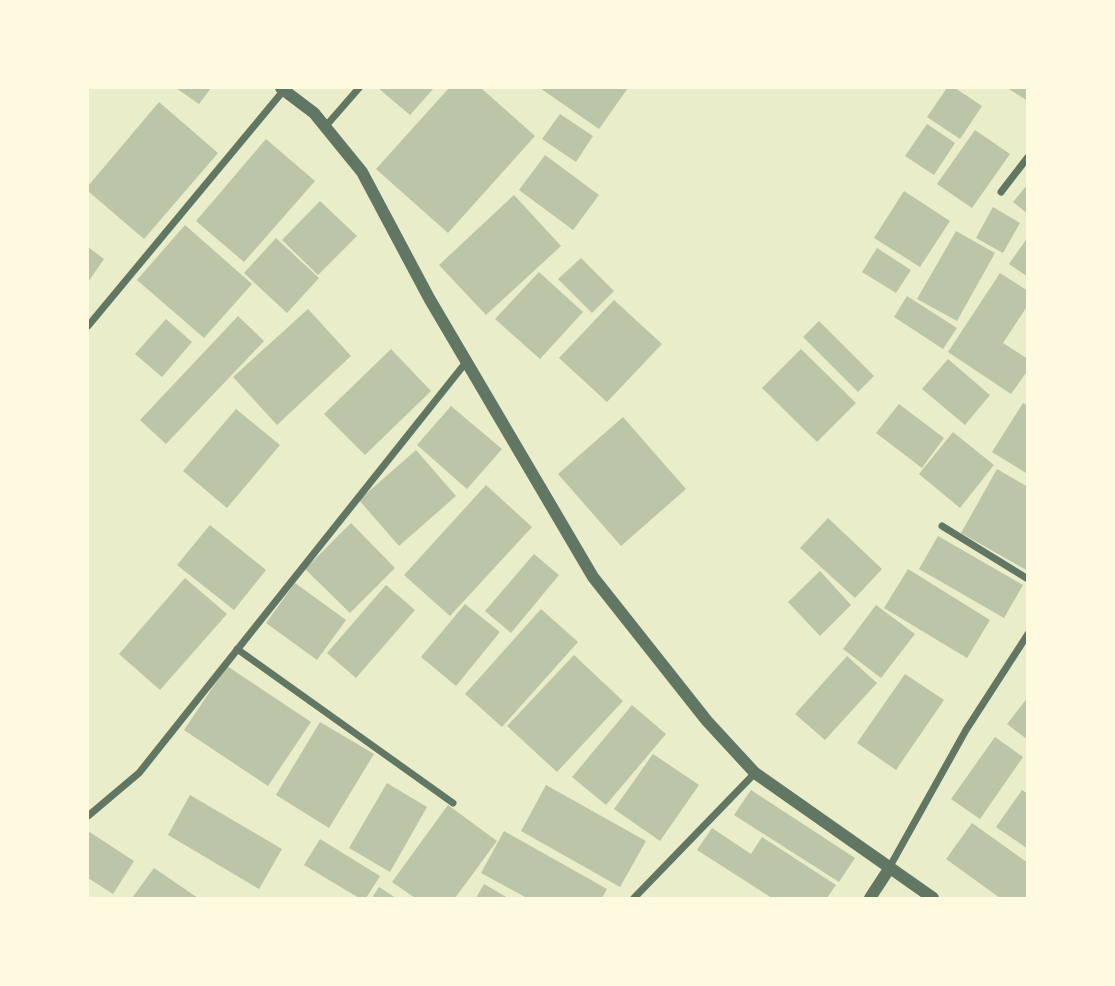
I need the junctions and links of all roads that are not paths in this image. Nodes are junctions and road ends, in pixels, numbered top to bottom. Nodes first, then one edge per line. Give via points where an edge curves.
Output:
1 (359, 88) edge
2 (283, 89) edge
3 (325, 127) junction
4 (1027, 157) edge
5 (1001, 192) dead end
6 (88, 327) edge
7 (467, 361) junction
8 (942, 526) dead end
9 (1027, 579) edge
10 (1027, 634) edge
11 (237, 649) junction
12 (755, 773) junction
13 (453, 803) dead end
14 (88, 816) edge
15 (889, 869) junction
16 (634, 898) edge
17 (870, 898) edge
18 (933, 898) edge

1 - 3 street
2 - 3 street
2 - 6 street
3 - 7 street via 362,172
4 - 5 street
7 - 11 street
7 - 12 street via 593,577 706,721
8 - 9 street
10 - 15 street via 966,730
11 - 13 street
11 - 14 street via 139,774
12 - 15 street
12 - 16 street
15 - 17 street
15 - 18 street

